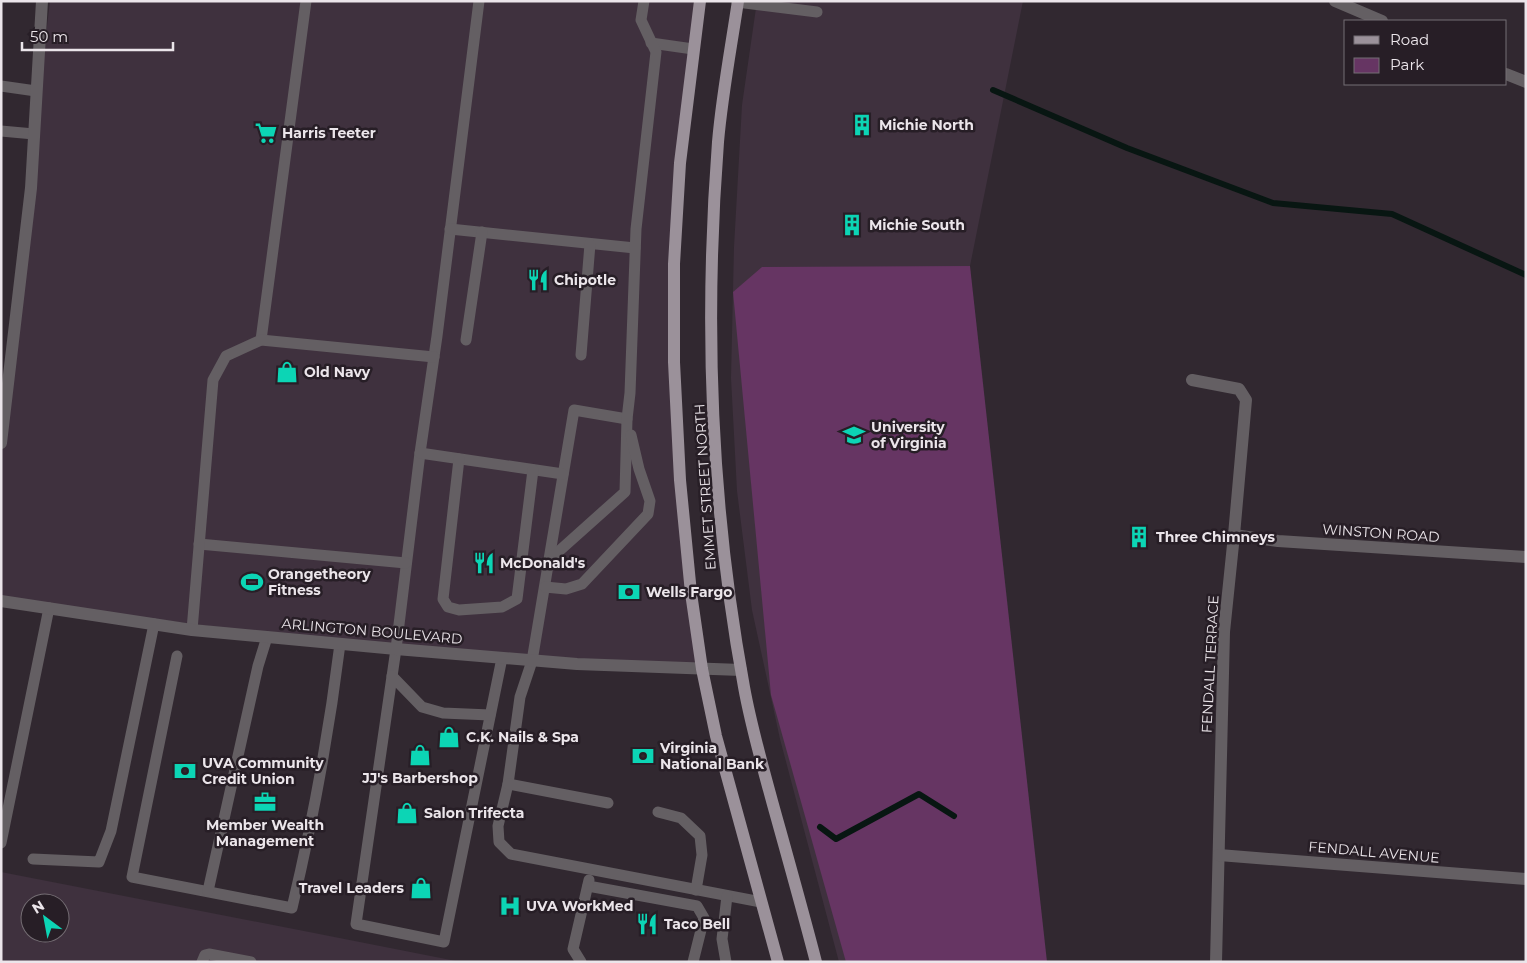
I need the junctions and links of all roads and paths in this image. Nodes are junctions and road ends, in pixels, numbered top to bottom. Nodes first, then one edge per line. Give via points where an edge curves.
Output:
1 (42, 1) edge
2 (306, 1) edge
3 (479, 1) edge
4 (644, 1) edge
5 (700, 1) edge
6 (1336, 1) edge
7 (738, 2) edge
8 (818, 12) dead end
9 (1380, 20) edge
10 (651, 43) junction
11 (693, 49) junction
12 (1507, 74) edge
13 (1526, 82) edge
14 (1, 86) edge
15 (36, 90) junction
16 (1, 131) edge
17 (34, 134) junction
18 (450, 228) junction
19 (482, 232) junction
20 (590, 244) junction
21 (635, 248) junction
22 (261, 340) junction
23 (466, 340) dead end
24 (581, 355) dead end
25 (434, 357) junction
26 (1192, 380) dead end
27 (627, 419) junction
28 (1, 443) edge
29 (420, 453) junction
30 (459, 459) junction
31 (533, 470) junction
32 (564, 474) junction
33 (1234, 535) junction
34 (199, 544) junction
35 (1526, 557) edge
36 (549, 560) junction
37 (406, 563) junction
38 (545, 587) junction
39 (1, 601) edge
40 (49, 608) junction
41 (154, 624) junction
42 (192, 630) junction
43 (267, 637) junction
44 (340, 644) junction
45 (396, 649) junction
46 (177, 656) dead end
47 (502, 658) junction
48 (532, 661) junction
49 (702, 669) junction
50 (741, 670) junction
51 (392, 676) junction
52 (490, 715) junction
53 (508, 784) junction
54 (608, 803) dead end
55 (658, 812) dead end
56 (1, 843) edge
57 (1219, 855) junction
58 (33, 859) dead end
59 (592, 868) junction
60 (1526, 879) edge
61 (588, 886) junction
62 (696, 890) junction
63 (208, 891) junction
64 (727, 896) junction
65 (761, 902) junction
66 (202, 962) edge
67 (251, 962) edge
68 (581, 962) edge
69 (692, 962) edge
70 (726, 962) edge
71 (778, 962) edge
72 (816, 962) edge
73 (1216, 962) edge

1 - 15 street
2 - 22 lane
3 - 18 lane
4 - 10 lane via 641,20
5 - 11 main road, EMMET STREET NORTH
6 - 9 street
7 - 8 lane
7 - 50 main road, EMMET STREET NORTH via 718,140 711,310 716,468 727,582
10 - 11 lane
10 - 21 lane via 656,52
11 - 49 main road, EMMET STREET NORTH via 680,163 674,264 674,362 680,480
12 - 13 street
14 - 15 lane
15 - 17 street
16 - 17 lane
17 - 28 street
18 - 19 lane
18 - 25 lane
19 - 20 lane
19 - 23 lane
20 - 21 lane
20 - 24 lane
21 - 27 lane
22 - 25 lane
22 - 34 lane via 226,356 213,380
25 - 29 lane
26 - 33 street, FENDALL TERRACE via 1239,389 1246,400
27 - 32 lane via 574,410
27 - 36 lane via 625,492
27 - 38 lane via 650,501 648,514 582,584 566,589
29 - 30 lane
29 - 37 lane
30 - 31 lane
30 - 31 lane via 443,599 448,607 459,610 502,607 517,598
31 - 32 lane
32 - 36 lane
33 - 35 street, WINSTON ROAD via 1278,541
33 - 57 street, FENDALL TERRACE via 1224,632
34 - 37 lane
34 - 42 lane
36 - 38 lane
37 - 45 lane
38 - 48 lane
39 - 40 street, ARLINGTON BOULEVARD
40 - 41 street, ARLINGTON BOULEVARD
40 - 56 lane
41 - 42 street, ARLINGTON BOULEVARD
41 - 58 lane via 111,831 100,862
42 - 43 street, ARLINGTON BOULEVARD
43 - 44 street, ARLINGTON BOULEVARD
43 - 63 lane
44 - 45 street, ARLINGTON BOULEVARD
44 - 63 lane via 312,822 292,908
45 - 47 street, ARLINGTON BOULEVARD
45 - 51 lane
46 - 63 lane via 132,877
47 - 48 street, ARLINGTON BOULEVARD
47 - 52 lane
48 - 49 street, ARLINGTON BOULEVARD
48 - 53 lane via 520,697
49 - 50 street, ARLINGTON BOULEVARD
49 - 65 main road, EMMET STREET NORTH via 716,736
50 - 72 main road, EMMET STREET NORTH
51 - 52 lane via 422,707 443,713
51 - 52 lane via 356,924 444,942
53 - 54 lane
53 - 59 lane via 498,826 499,842 511,854
55 - 62 lane via 680,818 700,836 702,855
57 - 60 street, FENDALL AVENUE
57 - 73 street, FENDALL TERRACE
59 - 61 lane
59 - 62 lane
61 - 68 lane via 573,949
61 - 69 lane via 697,906 704,918
62 - 64 lane
64 - 65 lane
64 - 70 lane via 722,939
65 - 71 main road, EMMET STREET NORTH
66 - 67 lane via 204,955 209,954

